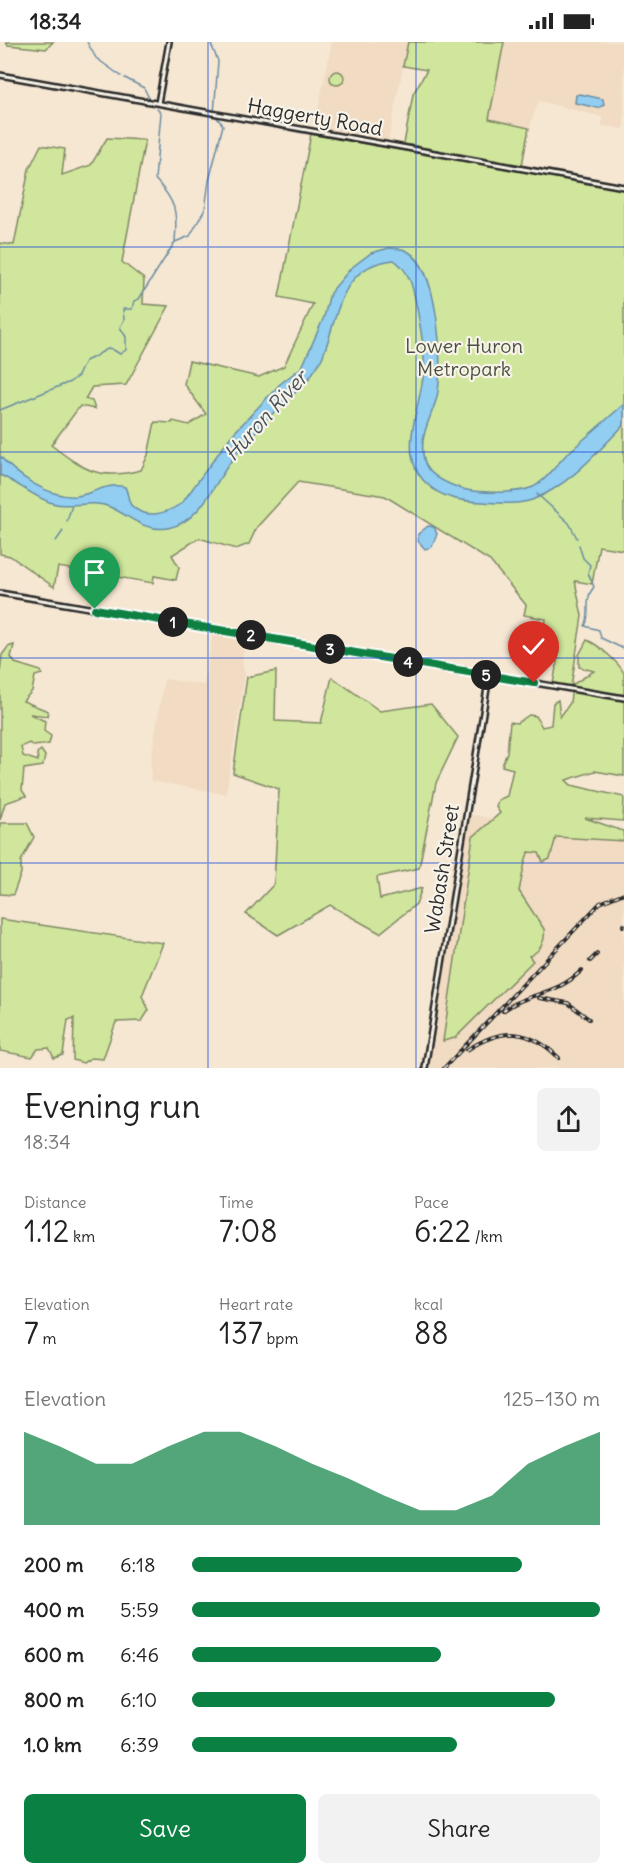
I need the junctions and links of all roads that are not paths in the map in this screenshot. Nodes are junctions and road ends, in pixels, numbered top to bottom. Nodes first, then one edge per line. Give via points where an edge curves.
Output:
1 (169, 42) edge
2 (0, 75) edge
3 (158, 103) junction
4 (624, 187) edge
5 (0, 593) edge
6 (489, 676) junction
7 (624, 698) edge
8 (425, 1068) edge

1 - 3 street
2 - 3 street, Haggerty Road
3 - 4 street, Haggerty Road
5 - 6 street
6 - 7 street
6 - 8 street, Wabash Street

